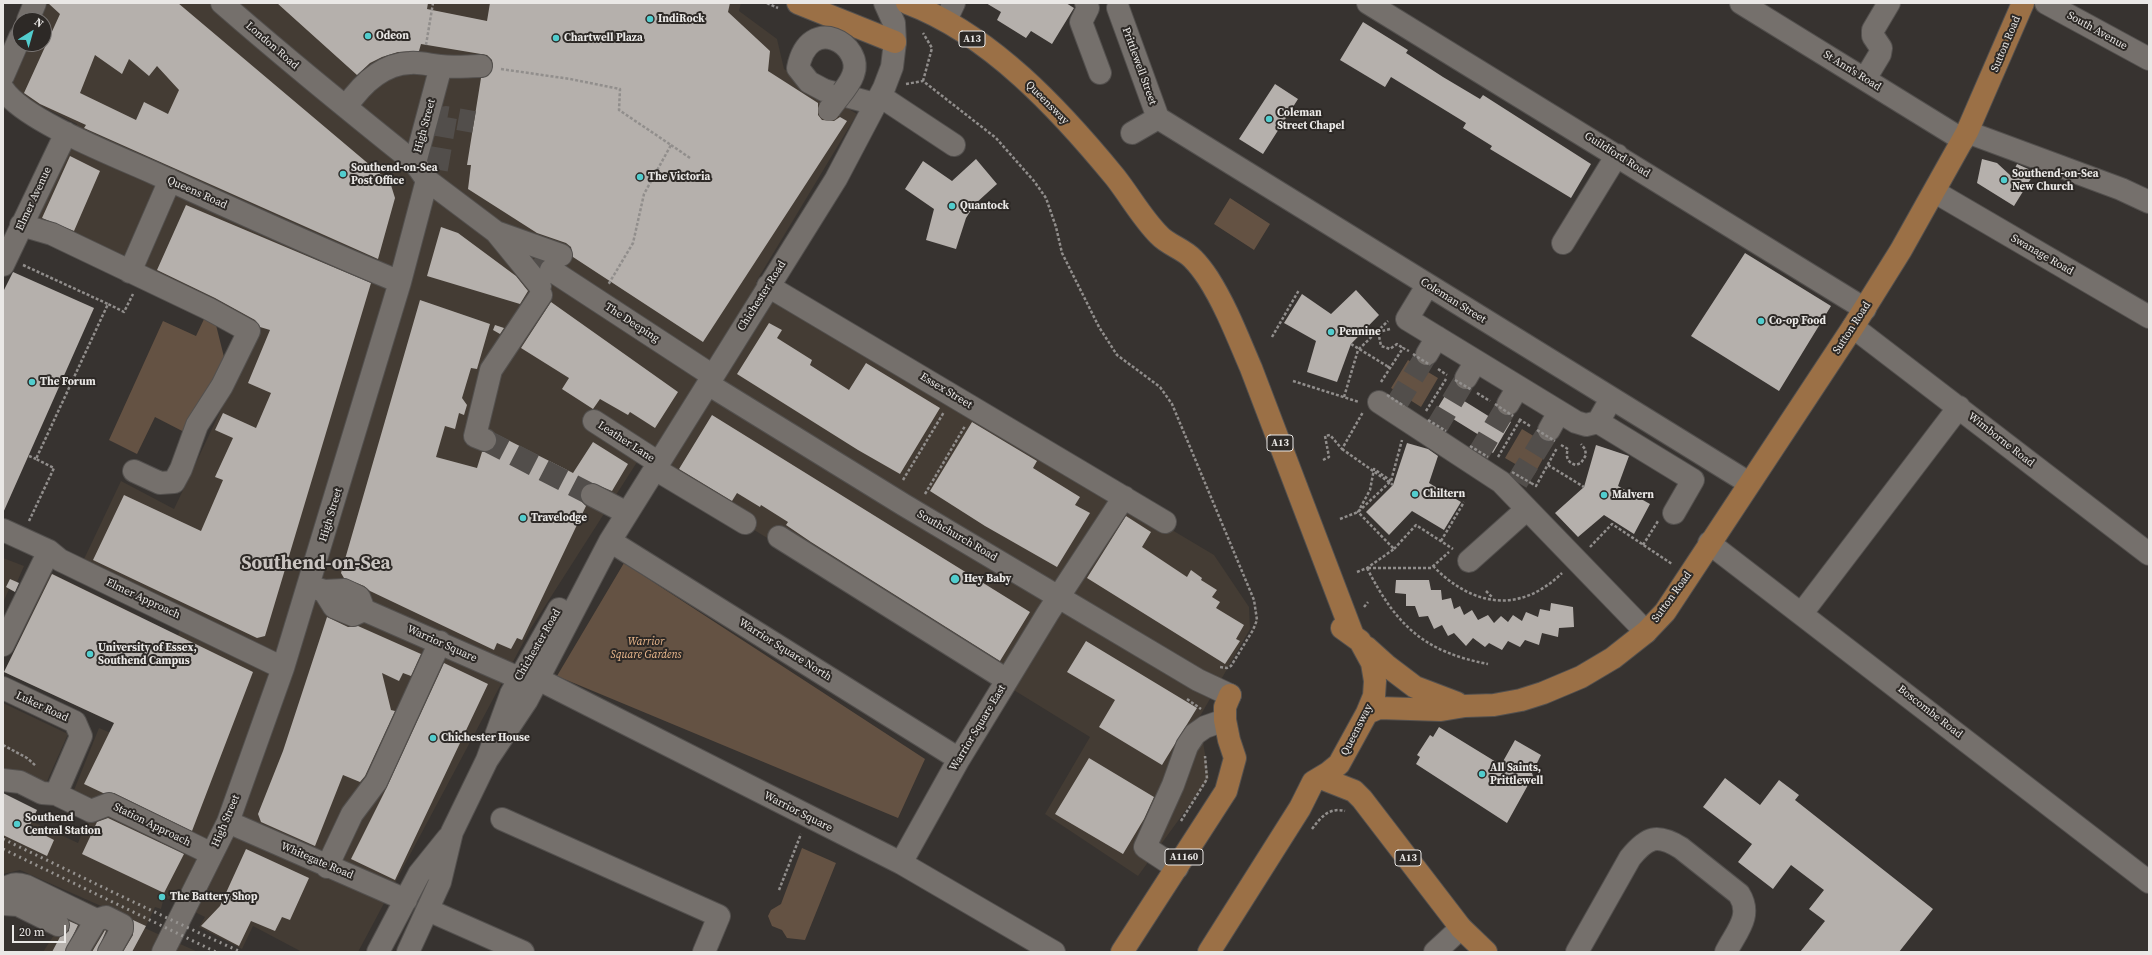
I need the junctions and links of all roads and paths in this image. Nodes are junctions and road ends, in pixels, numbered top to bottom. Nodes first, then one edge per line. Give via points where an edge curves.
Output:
1 (222, 3) edge
2 (433, 3) edge
3 (798, 3) edge
4 (885, 3) edge
5 (907, 3) edge
6 (1086, 3) edge
7 (1368, 3) edge
8 (1741, 3) edge
9 (1889, 3) edge
10 (2023, 3) edge
11 (2046, 3) edge
12 (1118, 8) dead end
13 (950, 12) edge
14 (895, 42) junction
15 (426, 45) dead end
16 (932, 48) dead end
17 (13, 52) edge
18 (2149, 59) edge
19 (440, 66) junction
20 (481, 66) joint
21 (1100, 73) dead end
22 (3, 76) edge
23 (1865, 79) junction
24 (3, 89) edge
25 (826, 100) dead end
26 (878, 100) junction
27 (346, 107) junction
28 (1158, 118) junction
29 (66, 133) junction
30 (1132, 133) dead end
31 (1965, 136) junction
32 (671, 145) junction
33 (954, 145) dead end
34 (1617, 155) junction
35 (690, 158) dead end
36 (421, 172) junction
37 (170, 180) junction
38 (1935, 192) junction
39 (2149, 202) edge
40 (21, 225) junction
41 (496, 232) junction
42 (1563, 243) dead end
43 (5, 261) edge
44 (135, 274) junction
45 (548, 276) junction
46 (400, 282) junction
47 (608, 286) dead end
48 (768, 286) junction
49 (1427, 286) junction
50 (1299, 290) dead end
51 (108, 304) junction
52 (1865, 309) junction
53 (2149, 317) edge
54 (1390, 320) dead end
55 (1853, 327) junction
56 (1395, 331) dead end
57 (1272, 337) dead end
58 (1350, 344) dead end
59 (1403, 348) junction
60 (1427, 352) junction
61 (1390, 368) junction
62 (1463, 377) junction
63 (710, 380) junction
64 (1293, 381) dead end
65 (954, 396) junction
66 (1344, 397) junction
67 (1611, 399) junction
68 (1511, 406) junction
69 (1959, 408) junction
70 (976, 409) junction
71 (1401, 411) junction
72 (594, 421) dead end
73 (1598, 422) junction
74 (1550, 428) junction
75 (485, 440) tunnel mouth
76 (1578, 442) dead end
77 (1565, 447) dead end
78 (1342, 449) junction
79 (29, 456) dead end
80 (1481, 457) junction
81 (36, 459) junction
82 (1323, 460) dead end
83 (1548, 465) junction
84 (657, 466) junction
85 (134, 471) dead end
86 (903, 480) dead end
87 (1391, 481) junction
88 (1518, 482) junction
89 (1749, 483) junction
90 (1393, 484) dead end
91 (1584, 487) dead end
92 (924, 494) dead end
93 (592, 495) tunnel mouth
94 (1124, 497) junction
95 (1464, 502) dead end
96 (1527, 509) junction
97 (1358, 512) junction
98 (627, 513) junction
99 (1667, 515) joint
100 (1340, 519) dead end
101 (1165, 522) dead end
102 (745, 523) dead end
103 (12, 534) edge
104 (779, 537) dead end
105 (610, 541) junction
106 (1441, 541) junction
107 (1709, 543) junction
108 (1643, 545) junction
109 (1394, 549) junction
110 (49, 551) junction
111 (1449, 552) dead end
112 (1585, 552) dead end
113 (2149, 554) edge
114 (1461, 555) joint
115 (1672, 564) dead end
116 (1433, 566) junction
117 (1367, 568) junction
118 (1356, 572) dead end
119 (1563, 572) dead end
120 (317, 588) junction
121 (1486, 591) dead end
122 (1060, 596) junction
123 (1494, 599) junction
124 (1802, 613) junction
125 (1646, 632) junction
126 (1351, 634) junction
127 (440, 642) junction
128 (3, 645) edge
129 (1215, 664) dead end
130 (1488, 664) dead end
131 (283, 668) junction
132 (528, 679) junction
133 (1007, 680) junction
134 (3, 688) edge
135 (1230, 695) joint
136 (1466, 706) junction
137 (1367, 713) junction
138 (1225, 720) junction
139 (959, 759) junction
140 (3, 780) edge
141 (1317, 780) junction
142 (56, 794) junction
143 (1351, 814) dead end
144 (808, 817) junction
145 (502, 819) dead end
146 (228, 822) junction
147 (452, 832) junction
148 (1309, 835) dead end
149 (212, 854) junction
150 (902, 863) junction
151 (327, 866) junction
152 (1177, 868) junction
153 (2149, 882) edge
154 (779, 890) dead end
155 (3, 892) edge
156 (406, 900) junction
157 (3, 904) edge
158 (428, 910) junction
159 (96, 920) junction
160 (58, 925) dead end
161 (1461, 928) junction
162 (77, 952) edge
163 (109, 952) edge
164 (163, 952) edge
165 (378, 952) edge
166 (408, 952) edge
167 (523, 952) edge
168 (704, 952) edge
169 (1054, 952) edge
170 (1122, 952) edge
171 (1208, 952) edge
172 (1435, 952) edge
173 (1486, 952) edge
174 (1577, 952) edge
175 (1726, 952) edge

1 - 27 street, London Road
2 - 15 path
3 - 14 main road
4 - 14 street, Chichester Road via 894,24
5 - 13 main road, Queensway / A13
6 - 21 street via 1088,8 1081,22
7 - 34 street, Guildford Road
8 - 23 street, St Ann's Road
9 - 23 street via 1873,30 1873,36 1881,48
10 - 31 main road, Sutton Road
11 - 18 street, South Avenue
12 - 28 street, Prittlewell Street
13 - 126 main road, Queensway / A13 via 1057,111 1116,178 1159,236 1193,259 1208,279 1234,328 1251,368
14 - 26 street, Chichester Road via 892,67
16 - 129 path via 923,81 996,138 1034,181 1046,198 1062,253 1099,327 1117,355 1160,387 1172,404 1254,600 1257,620 1253,630 1231,666 1221,668
17 - 22 street
19 - 20 street
19 - 27 street via 410,63 387,68 372,77 356,92
19 - 36 street, High Street
20 - 32 path via 543,74 620,89 619,110
23 - 31 street, St Ann's Road
24 - 29 street, Queens Road via 16,104
25 - 26 street
26 - 33 street
26 - 48 street, Chichester Road via 836,179
27 - 36 street, London Road
28 - 30 street, Prittlewell Street
28 - 49 street, Coleman Street
29 - 37 street, Queens Road
29 - 40 street, Elmer Avenue
31 - 38 main road, Sutton Road
31 - 39 street, St Ann's Road via 2121,189
32 - 35 path
32 - 47 path via 644,194 633,243
34 - 42 street
34 - 52 street, Guildford Road
36 - 41 street
36 - 46 street, High Street
37 - 44 street
37 - 46 street, Queens Road
38 - 52 main road, Sutton Road
38 - 53 street, Swanage Road
40 - 43 street, Elmer Avenue
40 - 44 street via 52,234
41 - 45 street
41 - 45 street
43 - 51 path
44 - 51 path via 124,312
44 - 85 street via 249,331 222,386 197,425 182,469 174,482 160,483
45 - 63 street, The Deeping
45 - 75 street via 492,370 475,436
46 - 120 street, High Street
48 - 63 street, Chichester Road
48 - 65 street, Essex Street
49 - 60 street via 1407,319
49 - 67 street, Coleman Street
50 - 57 path
51 - 81 path
52 - 55 main road, Sutton Road
54 - 66 path via 1358,350
55 - 69 street, Wimborne Road
55 - 89 main road, Sutton Road
56 - 59 path via 1382,331 1379,341 1386,348 1394,348 1397,344
58 - 61 path, bridge
59 - 60 path
59 - 61 path
60 - 62 street
60 - 62 path
61 - 71 path
62 - 68 street
62 - 68 path
62 - 71 path
63 - 84 street, Chichester Road
63 - 122 street, Southchurch Road via 904,504
64 - 66 path
65 - 70 street, Essex Street
65 - 86 path
66 - 71 path
67 - 73 street
67 - 89 street, Coleman Street
68 - 74 street
68 - 74 path
68 - 80 path
69 - 113 street, Wimborne Road
69 - 124 street
70 - 92 path
70 - 94 street, Essex Street
71 - 78 path
71 - 80 street, Sutton Road
71 - 87 path
72 - 84 street, Leather Lane
73 - 74 street via 1586,425 1576,422
73 - 99 street via 1693,480
74 - 83 path via 1560,444
76 - 77 path via 1586,449 1586,455 1581,463 1576,465 1566,457 1568,449
78 - 82 path via 1330,435 1325,436 1329,457
78 - 90 path, bridge
79 - 81 path
80 - 88 street, Sutton Road via 1501,482
81 - 103 path via 54,468
83 - 88 path via 1536,486
83 - 91 path
84 - 98 street, Chichester Road
84 - 102 street, Leather Lane
87 - 97 path
87 - 97 path via 1374,469 1370,490
88 - 96 street, Sutton Road
89 - 107 main road, Sutton Road
93 - 98 street
94 - 101 street, Essex Street
94 - 122 street
95 - 106 path
96 - 114 street
96 - 125 street, Sutton Road
97 - 100 path
97 - 109 path
98 - 105 street, Chichester Road
99 - 108 path
103 - 110 street, Elmer Approach
104 - 133 street
105 - 132 street, Chichester Road via 557,611
105 - 139 street, Warrior Square North
106 - 109 path via 1416,525
106 - 114 path
107 - 124 street, Boscombe Road
107 - 125 main road, Sutton Road via 1665,612
108 - 112 path via 1612,524
108 - 115 path
109 - 117 path
110 - 128 street
110 - 131 street, Elmer Approach via 60,560
111 - 116 path
116 - 117 path
116 - 123 path via 1469,594
117 - 118 path
117 - 130 path via 1392,611 1417,635 1440,651 1464,660
119 - 123 path via 1538,592 1508,600
120 - 127 street, Warrior Square via 334,607 352,615 364,610
120 - 131 street, High Street
121 - 123 path
122 - 133 street, Warrior Square East
122 - 135 street, Southchurch Road via 1198,680
124 - 153 street, Boscombe Road
125 - 136 main road, Sutton Road via 1613,658 1581,677 1543,693 1494,705
126 - 136 main road, Sutton Road via 1415,687
126 - 137 main road, Queensway via 1372,663 1374,696
127 - 132 street, Warrior Square
127 - 151 street via 376,782 352,814
131 - 146 street, High Street
132 - 144 street, Warrior Square
132 - 147 street, Chichester Road via 511,694 487,760
133 - 139 street, Warrior Square East
134 - 142 street, Luker Road via 75,722 81,736
135 - 138 main road via 1225,707
136 - 137 main road, Sutton Road via 1441,710 1379,708
137 - 141 main road, Queensway via 1339,764
138 - 152 main road, A1160 via 1235,758 1226,791
138 - 152 street via 1205,727 1195,734 1187,746 1145,847
139 - 150 street, Warrior Square East
140 - 142 street, Station Approach via 20,782 42,793
141 - 161 main road, A13 via 1354,791 1362,799
141 - 171 main road
142 - 149 street, Station Approach via 91,812 109,804
143 - 148 path via 1341,810 1329,811 1317,822
144 - 150 street, Warrior Square
144 - 154 path
145 - 168 street via 719,916
146 - 149 street, High Street
146 - 151 street, Whitegate Road
147 - 156 street, Chichester Road via 419,874
147 - 158 street, Chichester Road via 440,882
149 - 164 street, High Street
150 - 169 street, Warrior Square
151 - 156 street, Whitegate Road
152 - 170 main road, A1160
155 - 159 street via 11,885 26,886
156 - 165 street, Chichester Road
157 - 160 street via 18,905
158 - 166 street, Chichester Road
158 - 167 street
159 - 162 street
159 - 163 street via 106,917 122,925
161 - 172 street
161 - 173 main road, A13
174 - 175 street via 1630,858 1648,840 1660,838 1671,841 1681,848 1739,894 1745,903 1746,914

